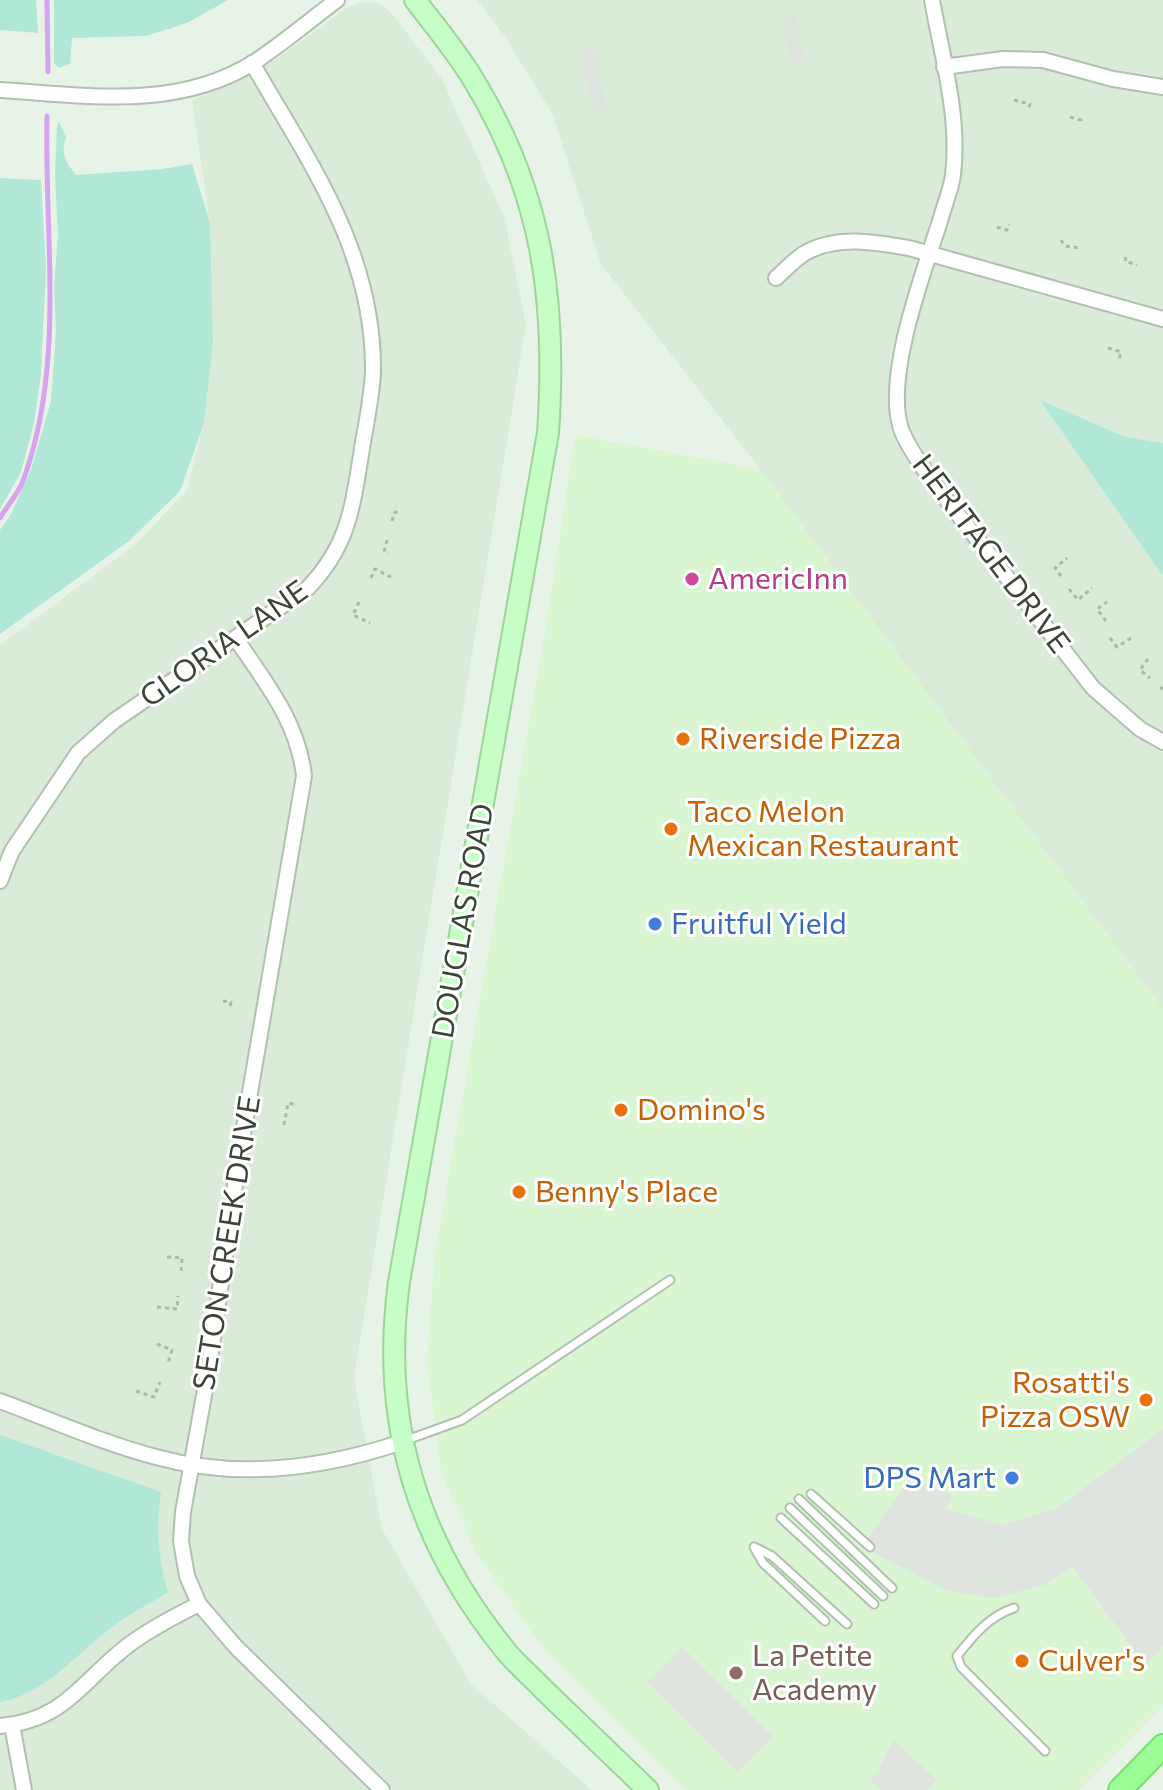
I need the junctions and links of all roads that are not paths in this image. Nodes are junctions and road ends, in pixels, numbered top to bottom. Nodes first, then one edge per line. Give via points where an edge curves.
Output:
1 (337, 0) edge
2 (415, 0) edge
3 (932, 0) edge
4 (252, 63) junction
5 (944, 67) junction
6 (1163, 87) edge
7 (0, 90) edge
8 (930, 254) junction
9 (776, 278) dead end
10 (1163, 319) edge
11 (236, 639) junction
12 (1163, 742) edge
13 (0, 881) edge
14 (670, 1280) dead end
15 (0, 1401) edge
16 (402, 1442) junction
17 (192, 1464) junction
18 (811, 1494) dead end
19 (799, 1499) dead end
20 (790, 1508) dead end
21 (781, 1518) dead end
22 (870, 1547) dead end
23 (892, 1588) dead end
24 (883, 1596) dead end
25 (199, 1604) junction
26 (874, 1604) dead end
27 (1014, 1608) dead end
28 (825, 1621) dead end
29 (847, 1624) dead end
30 (6, 1726) edge
31 (1163, 1746) edge
32 (1045, 1751) dead end
33 (24, 1790) edge
34 (382, 1790) edge
35 (648, 1790) edge
36 (1120, 1790) edge

1 - 4 street
2 - 16 street, DOUGLAS ROAD via 471,76 509,146 541,250 552,343 548,433 399,1282 393,1350
3 - 5 street, HERITAGE DRIVE
4 - 7 street via 212,83 171,94 124,98
4 - 11 street, GLORIA LANE via 333,201 352,247 367,299 373,370 354,496 340,546 308,588
5 - 6 street via 1043,60
5 - 8 street, HERITAGE DRIVE via 956,135 953,178
8 - 9 street via 870,241 836,243 805,253
8 - 10 street
8 - 12 street, HERITAGE DRIVE via 896,390 909,446 1093,688
11 - 13 street, GLORIA LANE via 114,721 78,753 12,851
11 - 17 street, SETON CREEK DRIVE via 285,710 304,776
14 - 16 lane via 462,1420
15 - 17 street via 152,1457
16 - 17 street via 317,1466 257,1471
16 - 35 street, DOUGLAS ROAD via 423,1514 464,1594 506,1652
17 - 25 street, SETON CREEK DRIVE via 181,1541
18 - 22 lane
19 - 23 lane
20 - 24 lane
21 - 26 lane
25 - 30 street via 133,1642 52,1713
25 - 34 street, SETON CREEK DRIVE
27 - 32 lane via 999,1613 957,1656 961,1667
28 - 29 lane via 763,1563 754,1547 772,1556
30 - 33 street
31 - 36 main road

